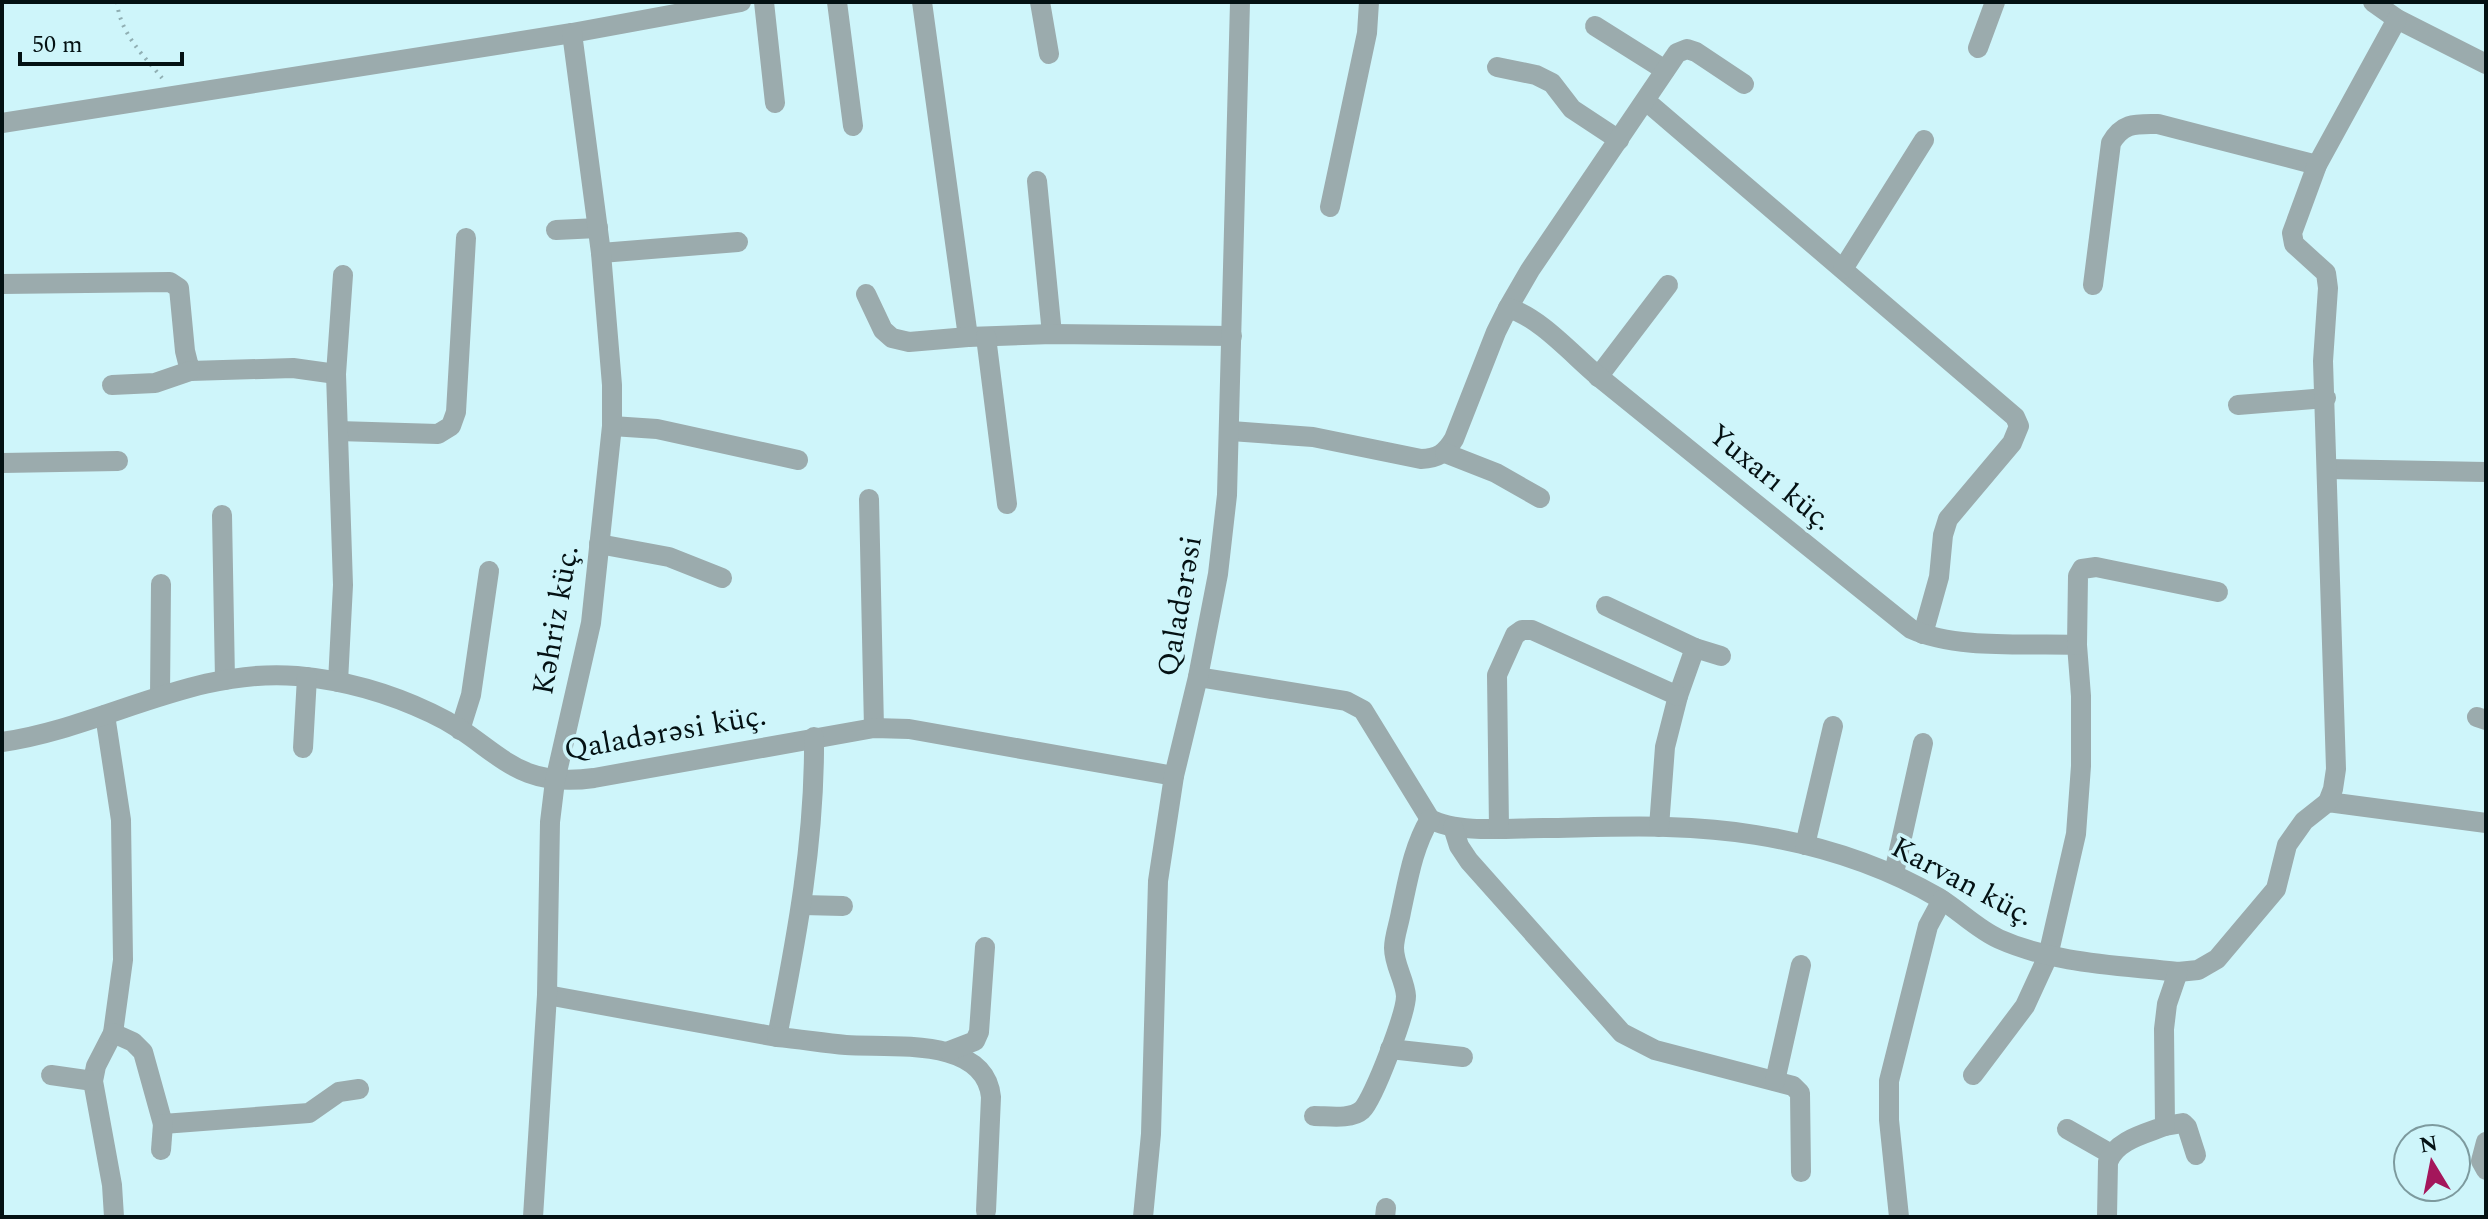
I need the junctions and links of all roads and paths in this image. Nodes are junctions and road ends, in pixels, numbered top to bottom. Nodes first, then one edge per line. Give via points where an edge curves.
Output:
1 (117, 2) edge
2 (741, 2) edge
3 (764, 2) edge
4 (837, 2) edge
5 (922, 2) edge
6 (1040, 2) edge
7 (1240, 2) edge
8 (1369, 2) edge
9 (1995, 2) edge
10 (2373, 2) edge
11 (2397, 19) junction
12 (1595, 26) dead end
13 (572, 33) junction
14 (1978, 48) dead end
15 (1049, 54) dead end
16 (2486, 64) edge
17 (1497, 67) dead end
18 (1665, 70) junction
19 (1744, 84) dead end
20 (176, 96) junction
21 (1646, 101) junction
22 (775, 103) dead end
23 (2, 123) edge
24 (853, 126) dead end
25 (1619, 140) junction
26 (1924, 140) dead end
27 (2317, 165) junction
28 (1037, 181) dead end
29 (1330, 207) dead end
30 (598, 228) junction
31 (556, 230) dead end
32 (466, 238) dead end
33 (738, 242) dead end
34 (601, 253) junction
35 (1843, 269) junction
36 (343, 275) dead end
37 (2, 284) edge
38 (1668, 285) dead end
39 (2093, 285) dead end
40 (866, 294) dead end
41 (1508, 308) junction
42 (1052, 334) junction
43 (1232, 336) junction
44 (977, 337) junction
45 (190, 371) junction
46 (336, 374) junction
47 (1598, 377) junction
48 (112, 385) dead end
49 (2326, 398) junction
50 (2238, 405) dead end
51 (612, 426) junction
52 (338, 431) junction
53 (1231, 431) junction
54 (1445, 453) junction
55 (798, 460) dead end
56 (118, 461) dead end
57 (2, 463) edge
58 (2327, 469) junction
59 (2486, 472) edge
60 (1540, 498) dead end
61 (869, 499) dead end
62 (1007, 504) dead end
63 (222, 515) dead end
64 (599, 544) junction
65 (489, 571) dead end
66 (722, 578) dead end
67 (161, 584) dead end
68 (2218, 592) dead end
69 (1606, 606) dead end
70 (1923, 634) junction
71 (2077, 645) junction
72 (1695, 648) junction
73 (1721, 656) dead end
74 (307, 677) junction
75 (1198, 677) junction
76 (225, 680) junction
77 (338, 682) junction
78 (160, 696) junction
79 (1678, 696) junction
80 (105, 715) junction
81 (1833, 726) dead end
82 (874, 728) junction
83 (460, 730) junction
84 (814, 737) junction
85 (2, 742) edge
86 (1923, 743) dead end
87 (303, 748) dead end
88 (1174, 776) junction
89 (555, 781) junction
90 (2328, 802) junction
91 (1430, 819) junction
92 (2486, 823) edge
93 (1453, 827) junction
94 (1659, 827) junction
95 (1499, 828) junction
96 (1805, 845) junction
97 (1894, 873) junction
98 (1942, 900) junction
99 (803, 905) junction
100 (843, 906) dead end
101 (985, 947) dead end
102 (2048, 956) junction
103 (1801, 965) dead end
104 (2178, 972) junction
105 (547, 995) junction
106 (113, 1033) junction
107 (777, 1037) junction
108 (1390, 1049) junction
109 (949, 1051) junction
110 (1463, 1057) dead end
111 (51, 1075) dead end
112 (1973, 1075) dead end
113 (93, 1081) junction
114 (1775, 1081) junction
115 (359, 1089) dead end
116 (1314, 1116) dead end
117 (163, 1124) junction
118 (2165, 1126) junction
119 (2067, 1129) dead end
120 (2486, 1142) edge
121 (161, 1150) dead end
122 (2111, 1154) junction
123 (2196, 1155) dead end
124 (2486, 1170) edge
125 (1801, 1172) dead end
126 (986, 1211) dead end
127 (114, 1217) edge
128 (533, 1217) edge
129 (1143, 1217) edge
130 (1899, 1217) edge
131 (2107, 1217) edge

1 - 20 path via 130,38
2 - 13 street
3 - 22 street
4 - 24 street
5 - 44 street
6 - 15 street
7 - 43 street, Qaladərəsi
8 - 29 street
9 - 14 street
10 - 11 street
11 - 16 street
11 - 27 street
12 - 18 street
13 - 20 street
13 - 30 street, Kəhriz küç.
17 - 25 street via 1552,83 1572,109
18 - 19 street via 1677,53 1687,49
18 - 21 street
20 - 23 street
21 - 25 street
21 - 35 street
25 - 41 street
26 - 35 street
27 - 39 street via 2158,124 2134,124 2118,131 2111,143
27 - 49 street via 2292,233 2294,244 2326,273
28 - 42 street
30 - 31 street
30 - 34 street, Kəhriz küç.
32 - 52 street via 451,426 438,434
33 - 34 street
34 - 51 street, Kəhriz küç.
35 - 70 street via 2015,417 2019,426 2012,443 1948,519
36 - 46 street
37 - 45 street via 170,282 179,288
38 - 47 street
40 - 44 street via 892,338 909,342
41 - 47 street, Yuxarı küç. via 1532,320
41 - 54 street
42 - 43 street
42 - 44 street
43 - 53 street, Qaladərəsi
44 - 62 street
45 - 46 street via 293,368
45 - 48 street via 155,383
46 - 52 street
47 - 70 street, Yuxarı küç.
49 - 50 street
49 - 58 street
51 - 55 street via 657,429
51 - 64 street, Kəhriz küç.
52 - 77 street via 343,585
53 - 54 street via 1313,437 1421,459
53 - 75 street, Qaladərəsi via 1218,574
54 - 60 street
56 - 57 street
58 - 59 street
58 - 90 street via 2336,769
61 - 82 street
63 - 76 street
64 - 66 street via 669,557
64 - 89 street, Kəhriz küç. via 591,623
65 - 83 street via 471,695
67 - 78 street
68 - 71 street via 2096,567 2082,569
69 - 72 street
70 - 71 street, Yuxarı küç. via 1976,642
71 - 102 street via 2081,766 2076,834
72 - 73 street
72 - 79 street
74 - 76 street, Qaladərəsi küç.
74 - 77 street, Qaladərəsi küç.
74 - 87 street
75 - 88 street, Qaladərəsi
75 - 91 street via 1346,701 1363,710
76 - 78 street, Qaladərəsi küç.
77 - 83 street, Qaladərəsi küç. via 432,713
78 - 80 street, Qaladərəsi küç.
79 - 94 street via 1665,747
79 - 95 street via 1532,630 1515,635 1496,686
80 - 85 street, Qaladərəsi küç.
80 - 106 street via 121,820 123,960
81 - 96 street
82 - 84 street, Qaladərəsi küç.
82 - 88 street, Qaladərəsi küç. via 909,729
83 - 89 street, Qaladərəsi küç. via 510,765
84 - 89 street, Qaladərəsi küç.
84 - 99 street
86 - 97 street
88 - 129 street, Qaladərəsi via 1158,881 1151,1134
89 - 105 street, Kəhriz küç. via 548,847
90 - 92 street
90 - 104 street, Karvan küç. via 2304,821 2287,845 2276,889 2217,959 2198,970
91 - 93 street, Karvan küç.
91 - 108 street via 1412,862 1394,946 1406,993
93 - 95 street, Karvan küç.
93 - 114 street via 1469,861 1622,1033 1655,1050
94 - 95 street, Karvan küç.
94 - 96 street, Karvan küç. via 1714,829
96 - 97 street, Karvan küç.
97 - 98 street, Karvan küç.
98 - 102 street, Karvan küç. via 1998,939
98 - 130 street via 1928,926 1889,1081
99 - 100 street
99 - 107 street
101 - 109 street via 979,1032 975,1041
102 - 104 street, Karvan küç.
102 - 112 street via 2025,1006
103 - 114 street
104 - 118 street via 2164,1029
105 - 107 street
105 - 128 street, Kəhriz küç.
106 - 113 street
106 - 117 street via 143,1052
107 - 109 street
108 - 110 street
108 - 116 street via 1362,1110 1352,1116
109 - 126 street via 982,1071 990,1083
111 - 113 street
113 - 127 street
114 - 125 street via 1800,1093
115 - 117 street via 339,1092 309,1113
117 - 121 street
118 - 122 street
118 - 123 street via 2183,1123
119 - 122 street
120 - 124 street via 2481,1161
122 - 131 street

